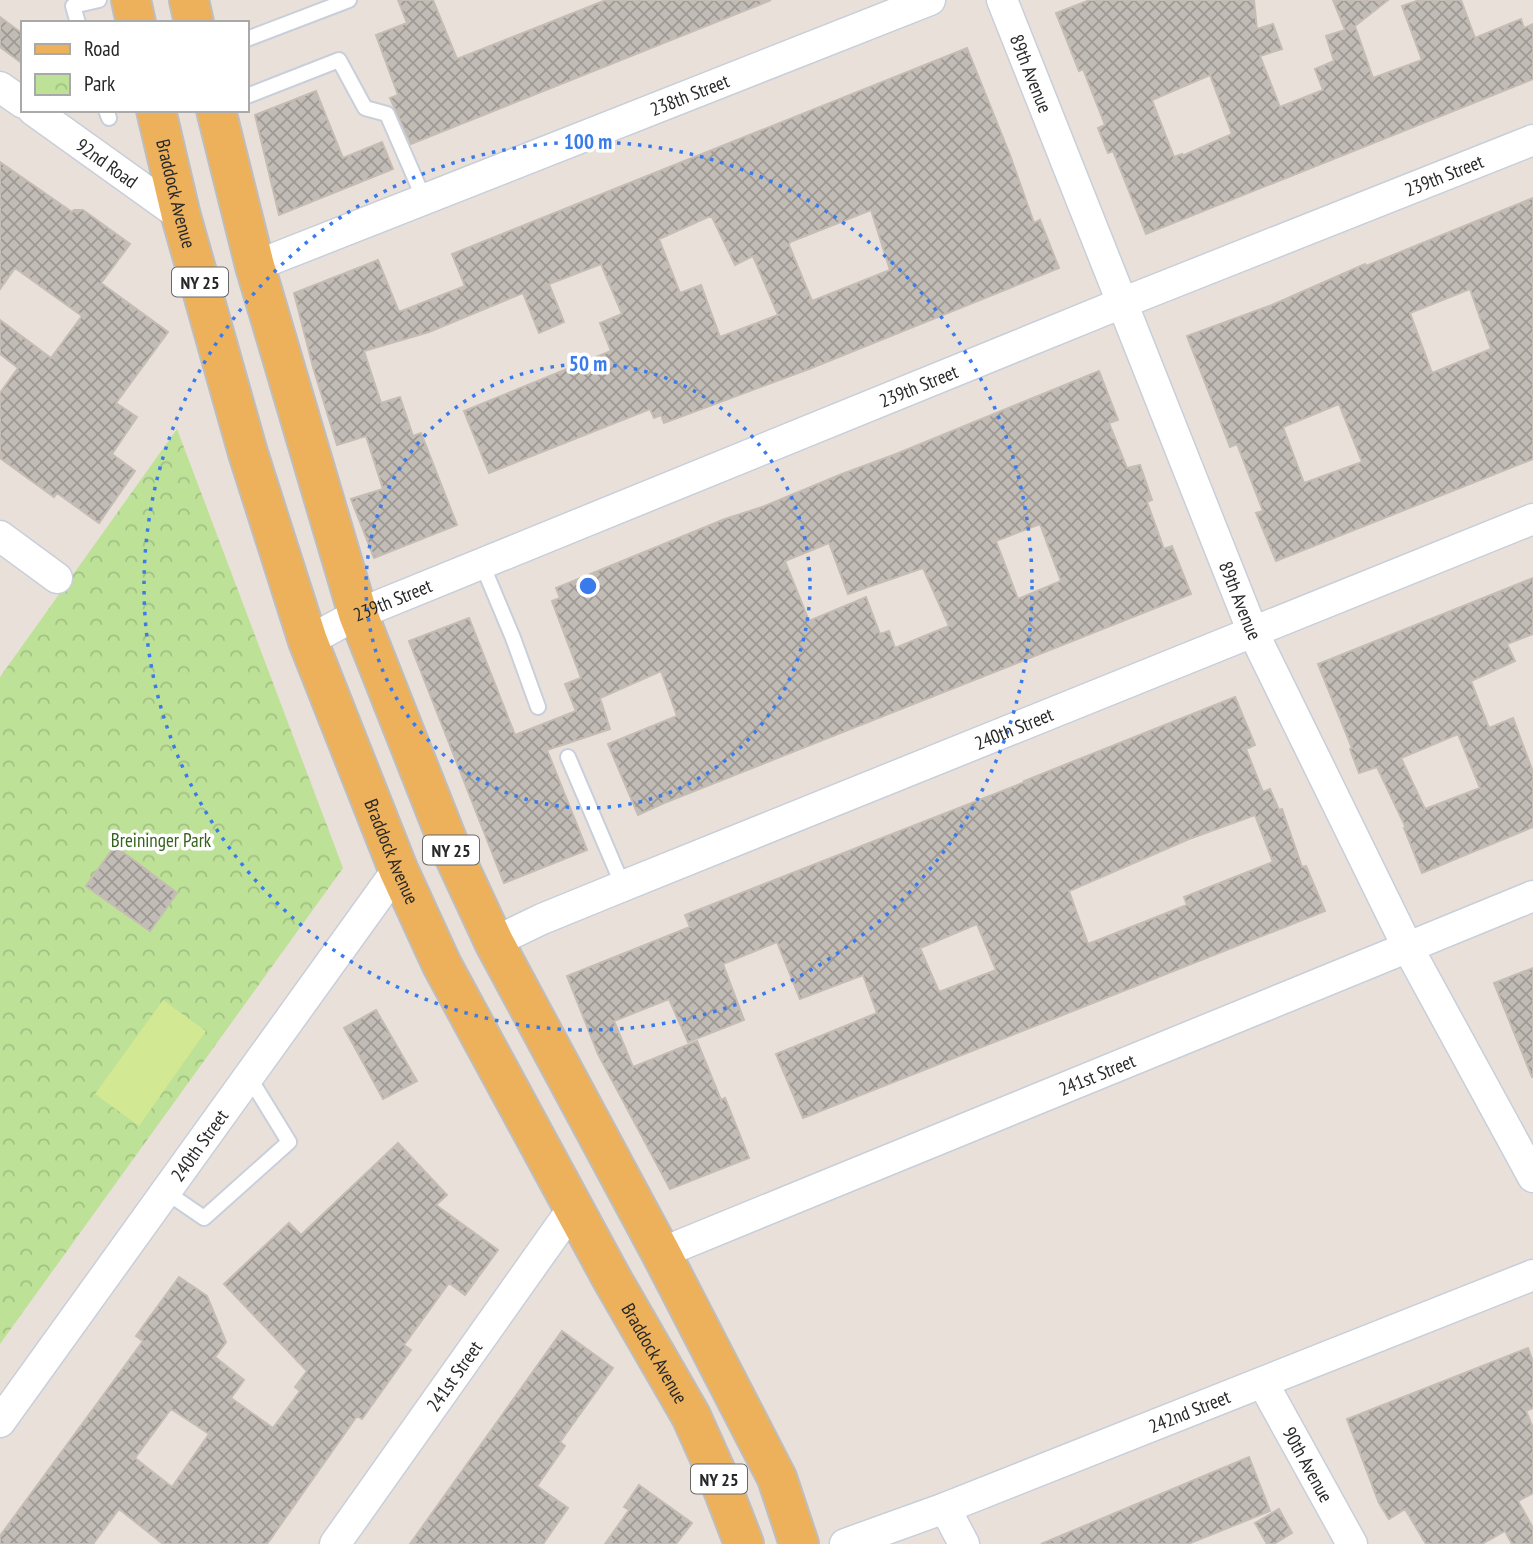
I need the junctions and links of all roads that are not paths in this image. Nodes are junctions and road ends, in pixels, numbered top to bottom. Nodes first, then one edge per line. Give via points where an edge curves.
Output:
1 (99, 0) edge
2 (131, 0) edge
3 (189, 0) edge
4 (349, 0) edge
5 (930, 0) edge
6 (1002, 0) edge
7 (77, 21) edge
8 (136, 21) edge
9 (194, 21) edge
10 (248, 39) edge
11 (0, 87) edge
12 (248, 96) edge
13 (21, 102) edge
14 (36, 112) edge
15 (156, 112) edge
16 (216, 112) edge
17 (1533, 141) edge
18 (424, 199) junction
19 (181, 216) junction
20 (255, 266) junction
21 (1122, 303) junction
22 (1533, 519) edge
23 (0, 537) edge
24 (482, 564) junction
25 (57, 578) dead end
26 (358, 614) junction
27 (1252, 630) junction
28 (308, 640) junction
29 (538, 707) dead end
30 (568, 757) dead end
31 (398, 869) junction
32 (623, 886) junction
33 (1533, 896) edge
34 (494, 942) junction
35 (1407, 946) junction
36 (248, 1077) junction
37 (1533, 1177) edge
38 (166, 1192) junction
39 (573, 1208) junction
40 (661, 1253) junction
41 (1533, 1275) edge
42 (1263, 1383) junction
43 (3, 1410) edge
44 (944, 1508) junction
45 (335, 1544) edge
46 (744, 1544) edge
47 (799, 1544) edge
48 (845, 1544) edge
49 (964, 1544) edge
50 (1352, 1544) edge

1 - 7 lane via 73,6
2 - 8 main road
3 - 9 main road
4 - 10 lane
5 - 18 street, 238th Street
6 - 21 street, 89th Avenue
11 - 13 street
12 - 18 lane via 339,60 365,108 387,114
14 - 19 street, 92nd Road
15 - 19 main road, Braddock Avenue / NY 25
16 - 20 main road, NY 25
17 - 21 street, 239th Street
18 - 20 street, 238th Street
19 - 28 main road, Braddock Avenue / NY 25 via 248,453
20 - 26 main road, NY 25
21 - 24 street, 239th Street
21 - 27 street, 89th Avenue
22 - 27 street, 240th Street
23 - 25 street
24 - 26 street, 239th Street
24 - 29 lane
26 - 28 street, 239th Street
26 - 34 main road, NY 25 via 450,847
27 - 32 street, 240th Street
27 - 35 street, 89th Avenue
28 - 31 main road, Braddock Avenue / NY 25
30 - 32 lane
31 - 36 street, 240th Street
31 - 39 main road, Braddock Avenue / NY 25 via 442,965
32 - 34 street, 240th Street
33 - 35 street, 241st Street
34 - 40 main road, NY 25
35 - 37 street, 89th Avenue
35 - 40 street, 241st Street
36 - 38 street, 240th Street
36 - 38 lane via 289,1142 204,1217
38 - 43 street, 240th Street
39 - 45 street, 241st Street
39 - 46 main road, Braddock Avenue / NY 25 via 691,1416
40 - 47 main road, NY 25 via 777,1478
41 - 42 street, 242nd Street
42 - 44 street, 242nd Street
42 - 50 street, 90th Avenue
44 - 48 street, 242nd Street
44 - 49 street

